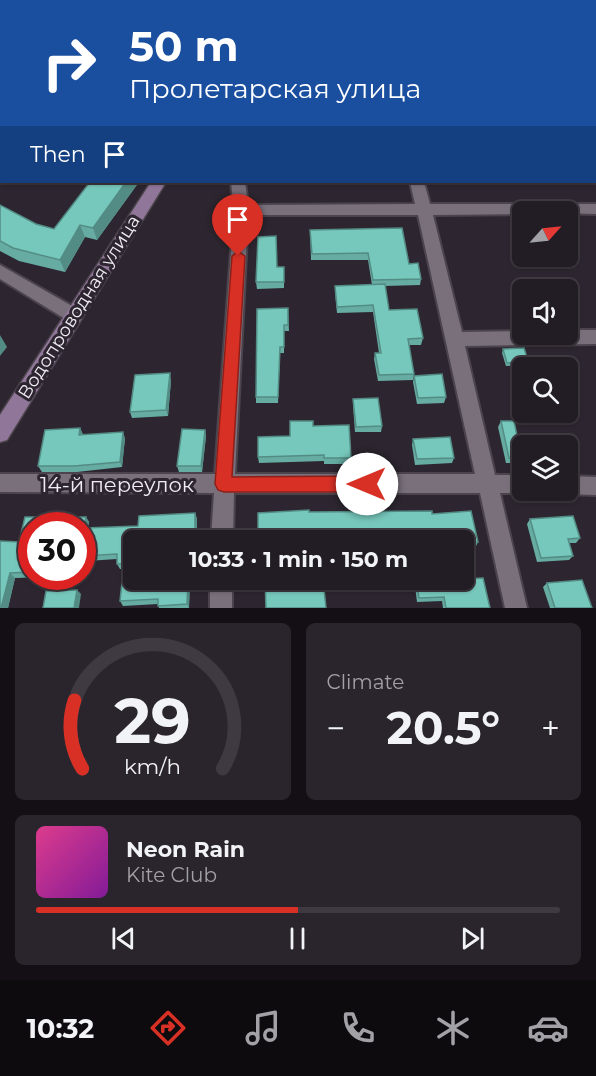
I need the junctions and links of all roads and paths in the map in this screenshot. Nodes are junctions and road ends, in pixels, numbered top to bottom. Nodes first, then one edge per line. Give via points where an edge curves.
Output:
1 (157, 183) edge
2 (238, 183) edge
3 (417, 183) edge
4 (596, 209) edge
5 (241, 210) junction
6 (424, 210) junction
7 (0, 271) edge
8 (73, 315) junction
9 (596, 338) edge
10 (456, 339) junction
11 (0, 433) edge
12 (0, 483) edge
13 (486, 483) junction
14 (224, 484) junction
15 (512, 484) edge
16 (578, 485) edge
17 (596, 486) edge
18 (222, 530) edge
19 (221, 590) edge
20 (221, 608) edge
21 (516, 608) edge

1 - 8 street, Водопроводная улица
2 - 5 street
3 - 6 street
4 - 6 street
5 - 6 street
5 - 14 street
6 - 10 street
7 - 8 street
8 - 11 street, Водопроводная улица
9 - 10 street
10 - 13 street
12 - 14 street, 14-й переулок
13 - 14 street, 14-й переулок
13 - 15 street, 14-й переулок
13 - 21 street
14 - 18 street
16 - 17 street
19 - 20 street

